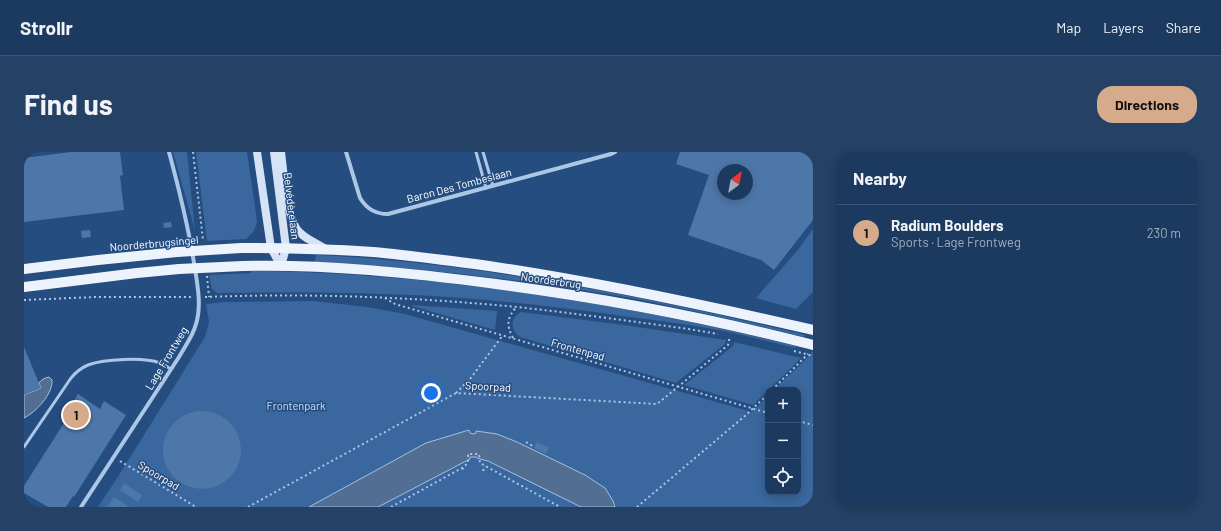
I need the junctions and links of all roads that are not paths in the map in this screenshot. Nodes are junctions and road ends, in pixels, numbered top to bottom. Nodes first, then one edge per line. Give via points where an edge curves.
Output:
1 (169, 152) edge
2 (257, 152) edge
3 (274, 152) edge
4 (281, 152) edge
5 (346, 152) edge
6 (476, 152) edge
7 (484, 152) edge
8 (615, 152) edge
9 (493, 186) junction
10 (486, 188) junction
11 (271, 248) junction
12 (286, 248) junction
13 (327, 249) junction
14 (281, 266) junction
15 (24, 269) edge
16 (24, 287) edge
17 (812, 330) edge
18 (811, 349) edge
19 (171, 369) junction
20 (24, 447) edge
21 (81, 507) edge

1 - 19 street, Lage Frontweg via 188,225 198,297 195,327
2 - 11 main road
3 - 12 main road, Belvédèrelaan
4 - 13 main road via 293,224 299,232
5 - 10 street, Baron Des Tombeslaan via 360,198 376,213 388,214
6 - 10 lane
7 - 9 lane
8 - 9 street, Baron Des Tombeslaan
9 - 10 street, Baron Des Tombeslaan
11 - 12 main road, Noorderbrugsingel
11 - 14 main road
11 - 15 main road, Noorderbrugsingel, bridge via 177,252
12 - 13 main road, Noorderbrug
12 - 14 main road, Belvédèrelaan
13 - 17 main road, Noorderbrug via 512,269 656,295
14 - 16 main road, bridge via 179,269
14 - 18 main road, Noorderbrug via 407,274 574,295 680,314 801,342
19 - 20 lane via 158,362 130,360 94,363 80,369 71,378
19 - 21 street, Lage Frontweg

